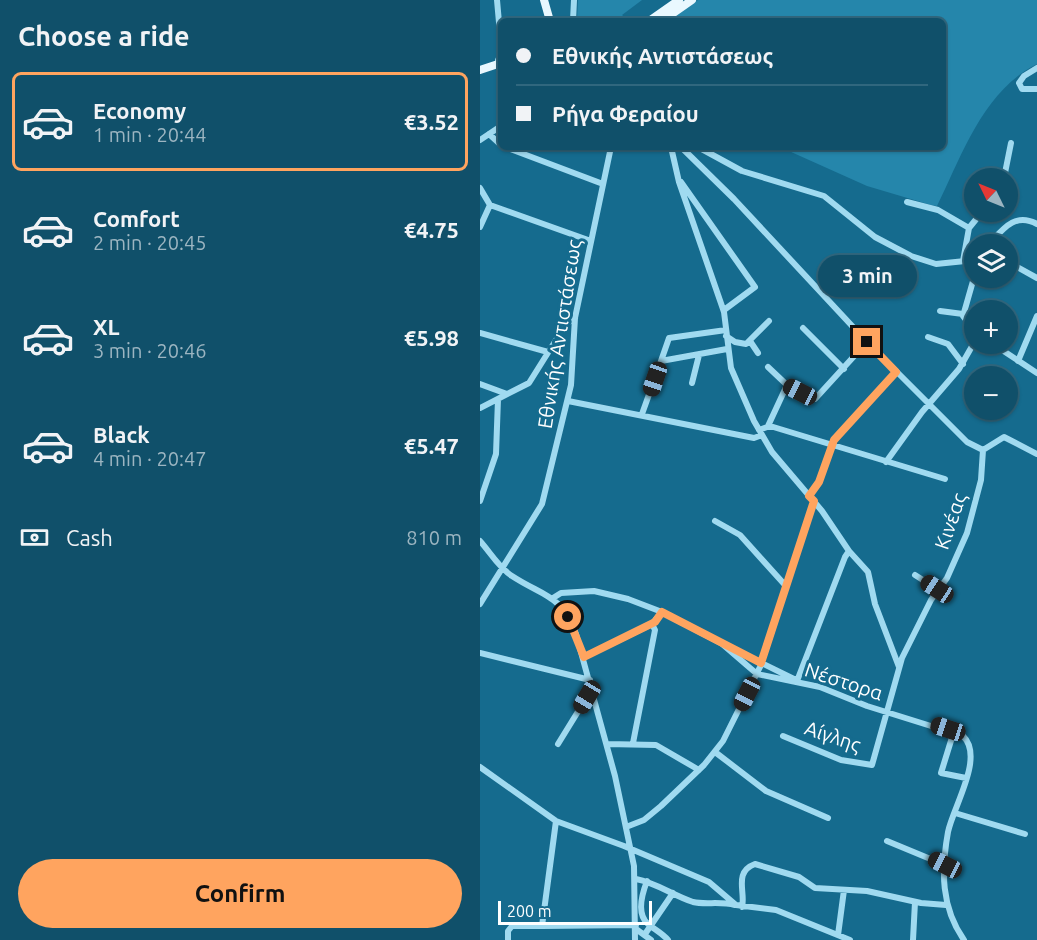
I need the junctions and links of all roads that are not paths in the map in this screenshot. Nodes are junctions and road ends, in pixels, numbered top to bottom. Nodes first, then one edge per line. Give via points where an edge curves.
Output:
1 (498, 0) edge
2 (539, 0) edge
3 (544, 0) edge
4 (574, 0) edge
5 (680, 0) edge
6 (692, 0) edge
7 (499, 18) edge
8 (544, 18) edge
9 (549, 18) edge
10 (573, 18) edge
11 (653, 18) edge
12 (666, 18) edge
13 (480, 61) edge
14 (498, 66) edge
15 (1037, 68) edge
16 (481, 70) edge
17 (1037, 89) edge
18 (498, 128) edge
19 (489, 134) junction
20 (480, 140) edge
21 (498, 142) edge
22 (1011, 143) dead end
23 (513, 150) edge
24 (610, 150) edge
25 (672, 150) edge
26 (684, 150) edge
27 (704, 150) edge
28 (1006, 168) edge
29 (679, 182) junction
30 (603, 184) junction
31 (480, 188) edge
32 (907, 202) dead end
33 (490, 205) junction
34 (974, 222) edge
35 (1036, 222) edge
36 (480, 227) edge
37 (969, 228) junction
38 (1000, 234) edge
39 (591, 241) junction
40 (963, 261) joint
41 (1018, 268) edge
42 (1037, 278) edge
43 (971, 288) edge
44 (724, 310) junction
45 (940, 311) dead end
46 (963, 315) joint
47 (1037, 316) edge
48 (575, 318) junction
49 (769, 321) dead end
50 (803, 328) dead end
51 (480, 333) edge
52 (726, 333) junction
53 (928, 336) dead end
54 (750, 341) junction
55 (867, 342) junction
56 (727, 349) junction
57 (548, 352) junction
58 (758, 352) dead end
59 (968, 354) edge
60 (1007, 354) edge
61 (699, 355) junction
62 (661, 361) junction
63 (1018, 362) junction
64 (963, 364) junction
65 (768, 367) dead end
66 (844, 369) junction
67 (896, 372) junction
68 (1037, 373) edge
69 (692, 383) dead end
70 (480, 384) edge
71 (787, 385) junction
72 (507, 394) junction
73 (498, 399) junction
74 (568, 401) junction
75 (929, 404) junction
76 (480, 408) edge
77 (642, 414) junction
78 (768, 426) junction
79 (760, 433) junction
80 (831, 446) junction
81 (983, 450) junction
82 (1037, 454) edge
83 (886, 462) junction
84 (945, 479) dead end
85 (812, 498) junction
86 (480, 501) edge
87 (715, 521) dead end
88 (480, 541) edge
89 (849, 551) junction
90 (503, 568) junction
91 (915, 575) dead end
92 (785, 585) junction
93 (937, 589) junction
94 (553, 598) junction
95 (481, 600) edge
96 (662, 612) junction
97 (652, 624) junction
98 (721, 643) junction
99 (480, 653) edge
100 (584, 657) junction
101 (761, 663) junction
102 (899, 667) junction
103 (757, 674) junction
104 (590, 680) junction
105 (797, 681) junction
106 (594, 693) junction
107 (888, 712) junction
108 (954, 731) junction
109 (783, 736) dead end
110 (633, 743) junction
111 (558, 744) dead end
112 (607, 744) junction
113 (715, 752) junction
114 (872, 765) joint
115 (480, 767) edge
116 (699, 770) junction
117 (966, 778) junction
118 (955, 813) junction
119 (828, 818) dead end
120 (556, 821) junction
121 (626, 827) junction
122 (1025, 834) dead end
123 (887, 841) dead end
124 (631, 849) junction
125 (945, 865) junction
126 (636, 879) junction
127 (646, 881) junction
128 (844, 890) junction
129 (673, 893) junction
130 (915, 902) junction
131 (946, 905) junction
132 (739, 906) junction
133 (542, 926) junction
134 (651, 926) junction
135 (636, 927) junction
136 (645, 934) junction
137 (838, 935) junction
138 (508, 940) edge
139 (635, 940) edge
140 (651, 940) edge
141 (668, 940) edge
142 (850, 940) edge
143 (913, 940) edge
144 (964, 940) edge

1 - 7 street
2 - 8 main road
3 - 9 main road
4 - 10 street
5 - 11 main road
6 - 12 main road
13 - 16 street
14 - 16 main road
15 - 17 street via 1024,76 1019,86
18 - 19 street
19 - 20 street
19 - 21 street
22 - 28 street
23 - 30 street
24 - 30 street, Εθνικής Αντιστάσεως
25 - 29 street
26 - 55 street
27 - 40 street via 742,171 824,196 875,237 911,256 933,264
29 - 44 street
29 - 44 street via 755,287
30 - 39 street, Εθνικής Αντιστάσεως
31 - 33 street
32 - 37 street via 938,210
33 - 36 street
33 - 39 street
34 - 37 street
35 - 38 street via 1017,219
37 - 40 street
39 - 48 street, Εθνικής Αντιστάσεως
41 - 42 street
43 - 46 street
44 - 52 street
45 - 46 street
47 - 63 street
48 - 57 street via 566,324
48 - 74 street, Εθνικής Αντιστάσεως via 574,367
49 - 54 street
50 - 66 street
51 - 57 street
52 - 54 street via 737,343
52 - 56 street
52 - 62 street via 669,338
53 - 64 street via 948,344
54 - 58 street
55 - 66 street
55 - 67 street
56 - 61 street
56 - 79 street via 731,368
57 - 72 street via 531,381
59 - 64 street
60 - 63 street
61 - 62 street
61 - 69 street
62 - 77 street
63 - 68 street
64 - 75 street
65 - 71 street
66 - 71 street via 815,399
67 - 75 street
67 - 80 street
70 - 72 street
71 - 78 street
72 - 73 street
73 - 76 street
73 - 86 street via 496,454
74 - 77 street
74 - 90 street, Εθνικής Αντιστάσεως via 542,504
75 - 81 street via 967,442
75 - 83 street
77 - 79 street via 754,438
78 - 79 street
78 - 80 street
79 - 85 street via 778,461
80 - 83 street
80 - 85 street
81 - 82 street via 1004,437
81 - 93 street, Κινέας via 981,480 967,532 948,576
83 - 84 street
85 - 89 street
85 - 92 street
87 - 92 street via 740,535
88 - 90 street
89 - 102 street via 869,575 875,604
89 - 105 street
90 - 94 street
90 - 95 street, Εθνικής Αντιστάσεως
91 - 93 street
92 - 101 street
93 - 102 street, Κινέας
94 - 96 street via 561,593 596,591
94 - 100 street via 570,620
96 - 97 street
96 - 98 street
97 - 100 street
97 - 110 street via 655,630
98 - 101 street
98 - 103 street
99 - 104 street
100 - 104 street
101 - 103 street
101 - 105 street
102 - 107 street, Κινέας
103 - 105 street, Νέστορα
103 - 113 street
104 - 106 street
105 - 107 street, Νέστορα
106 - 111 street via 587,697
106 - 112 street
107 - 108 street, Νέστορα
107 - 114 street, Κινέας
108 - 117 street, Νέστορα via 966,739 971,755
108 - 117 street via 941,773
109 - 114 street, Αίγλης via 841,760
110 - 112 street
110 - 116 street via 659,746
112 - 121 street
113 - 116 street
113 - 119 street via 766,791
115 - 120 street
116 - 121 street via 651,815
117 - 118 street
118 - 122 street
118 - 125 street via 948,832
120 - 124 street
120 - 133 street
121 - 124 street
123 - 125 street
124 - 126 street
124 - 132 street via 713,884
125 - 131 street
126 - 127 street
126 - 135 street
127 - 129 street
127 - 134 street via 642,911
128 - 130 street
128 - 132 street via 813,887 799,877 753,864 741,884 744,900
128 - 137 street
129 - 132 street via 695,902 721,901
129 - 134 street
130 - 131 street
130 - 143 street
131 - 144 street
132 - 137 street via 774,909
133 - 135 street
133 - 138 street via 512,926
134 - 136 street
134 - 141 street
135 - 136 street
135 - 139 street
136 - 140 street
137 - 142 street

